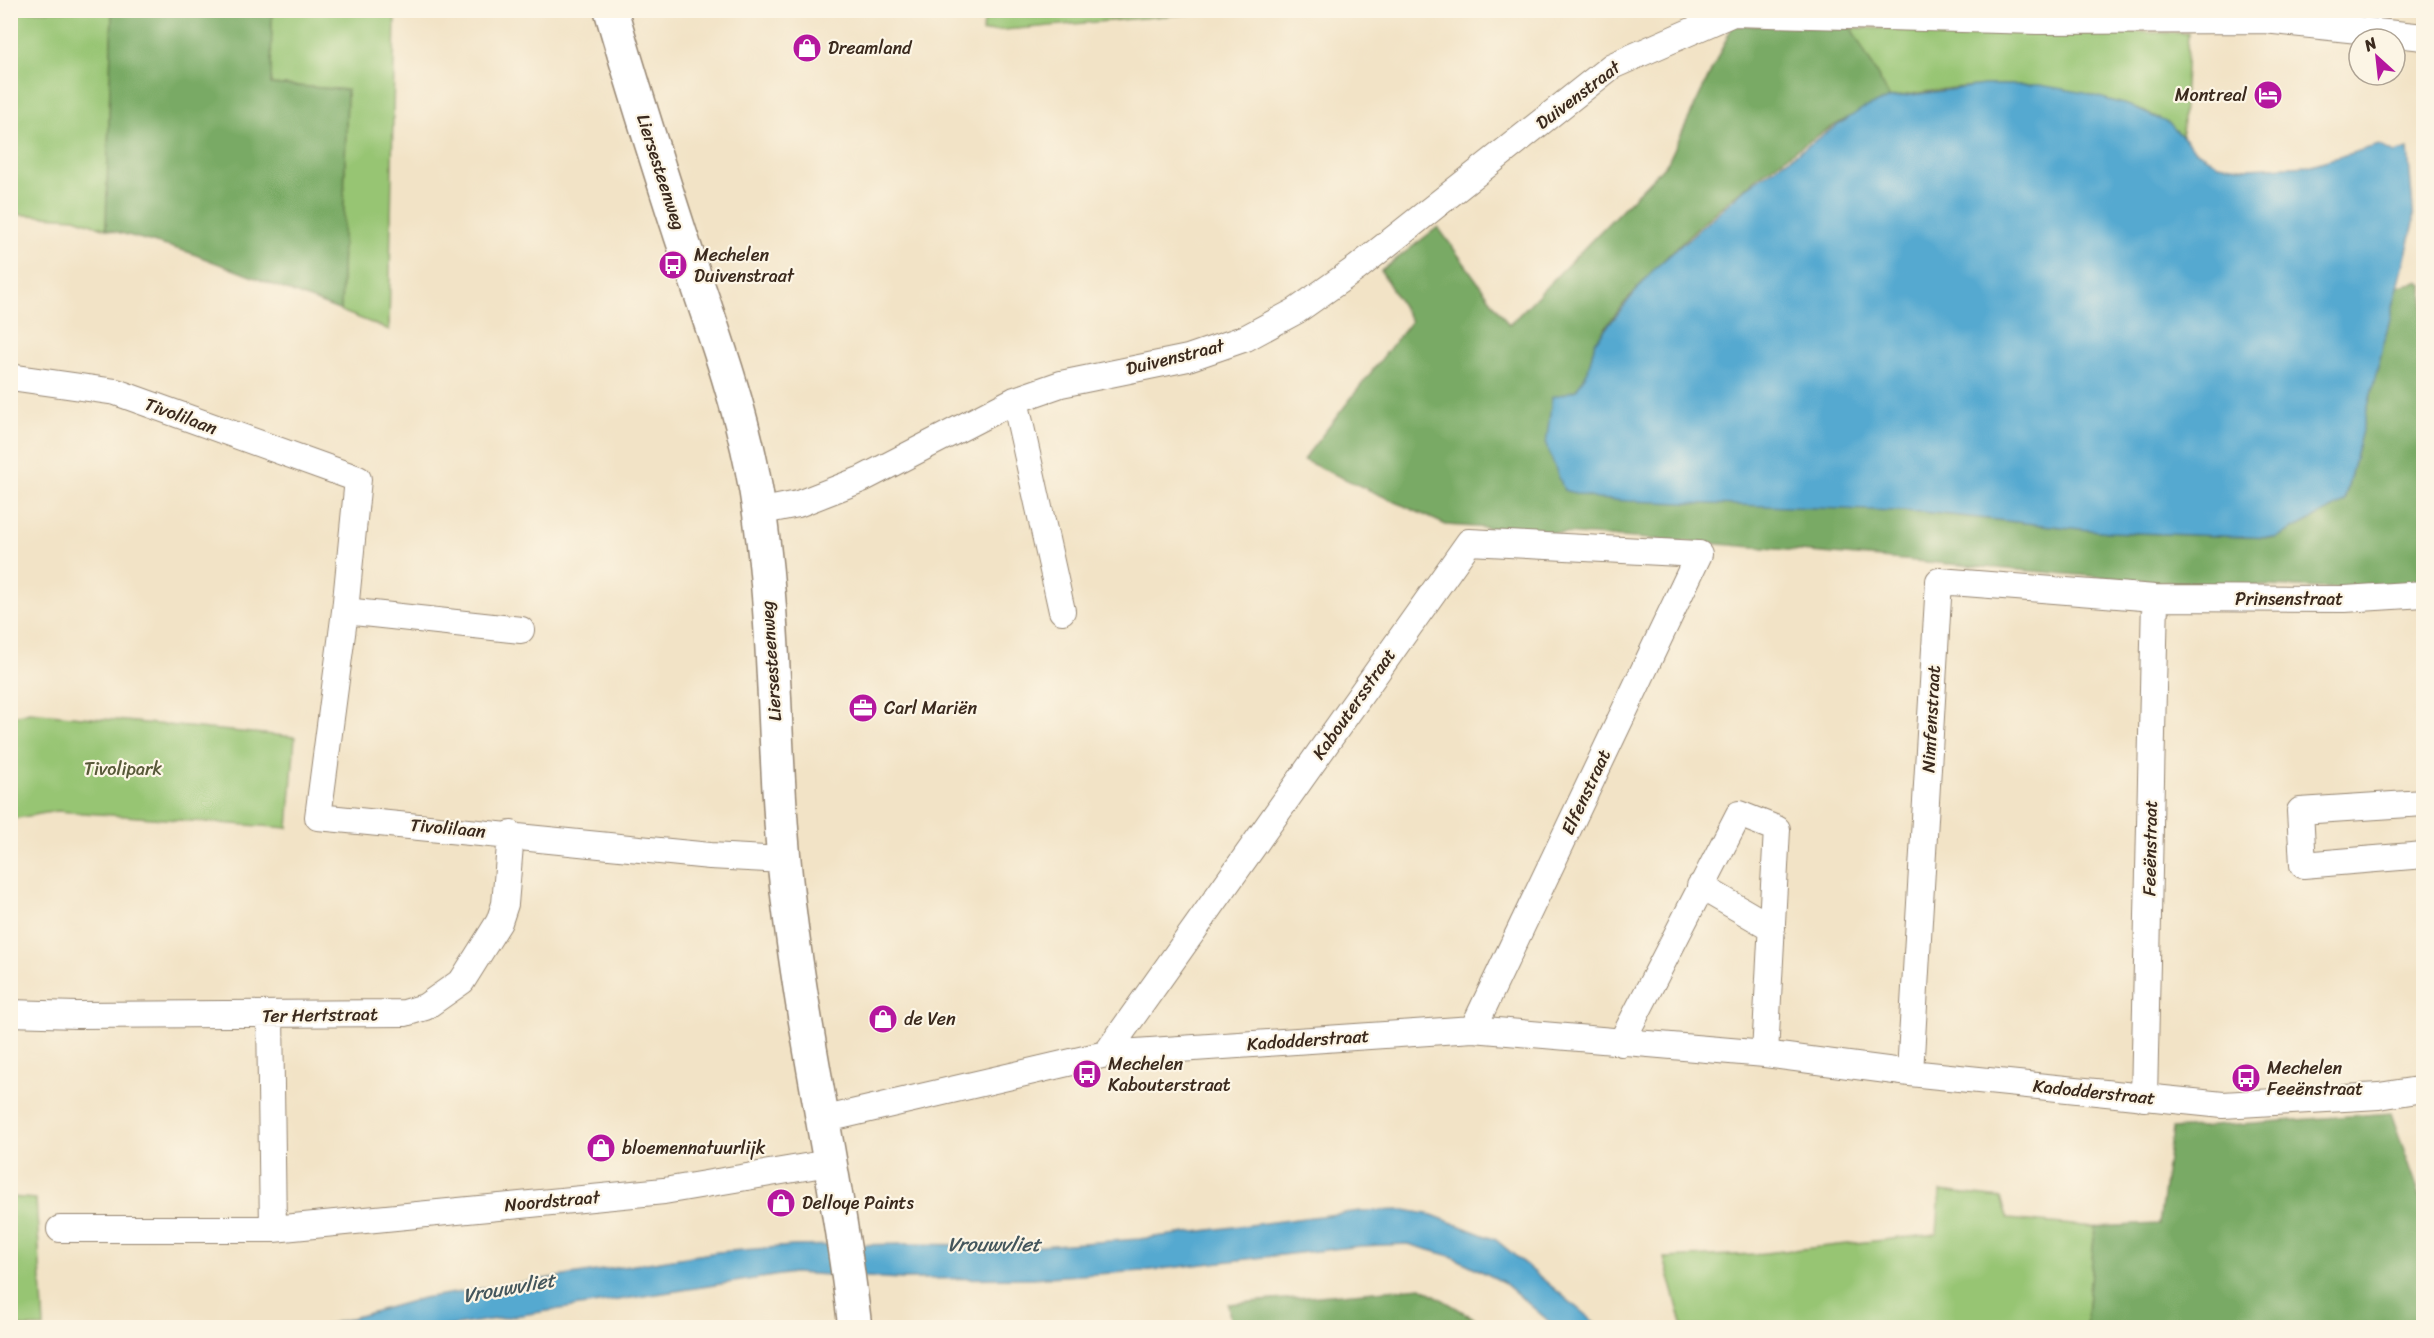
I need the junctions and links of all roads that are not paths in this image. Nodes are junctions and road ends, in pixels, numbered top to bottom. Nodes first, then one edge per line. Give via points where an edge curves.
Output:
1 (611, 10) edge
2 (1734, 12) edge
3 (2038, 16) edge
4 (2424, 37) edge
5 (10, 377) edge
6 (1015, 400) junction
7 (758, 512) junction
8 (1700, 554) joint
9 (2424, 594) edge
10 (2155, 598) junction
11 (345, 611) junction
12 (1062, 611) dead end
13 (521, 630) dead end
14 (2424, 803) edge
15 (511, 834) junction
16 (2424, 855) edge
17 (784, 860) junction
18 (1700, 886) junction
19 (1772, 927) junction
20 (10, 1013) edge
21 (270, 1016) junction
22 (1473, 1029) junction
23 (1621, 1043) junction
24 (1106, 1054) junction
25 (1765, 1054) junction
26 (1910, 1073) junction
27 (2424, 1089) edge
28 (2144, 1098) junction
29 (822, 1120) junction
30 (829, 1163) junction
31 (60, 1229) dead end
32 (273, 1229) junction
33 (855, 1328) edge

1 - 7 main road, Liersesteenweg via 727,370 744,433
2 - 3 street, Duivenstraat
2 - 6 street, Duivenstraat via 1612,66 1357,268 1296,311 1256,333 1188,358 1061,384
3 - 4 street, Duivenstraat via 2264,20
5 - 11 street, Tivolilaan via 116,392 358,479
6 - 7 street, Duivenstraat via 862,479 798,504
6 - 12 street
7 - 17 main road, Liersesteenweg
8 - 22 street, Elfenstraat
8 - 24 street, Kaboutersstraat via 1469,542
9 - 10 street, Prinsenstraat via 2345,599
10 - 26 street, Nimfenstraat via 1939,581
10 - 28 street, Feeënstraat
11 - 13 street
11 - 15 street, Tivolilaan via 318,816
14 - 16 street via 2300,811 2303,865
15 - 17 street, Tivolilaan via 710,856
15 - 21 street, Ter Hertstraat via 505,904 499,922 462,981 441,998 405,1013
17 - 29 main road, Liersesteenweg via 798,986
18 - 19 street
18 - 19 street via 1739,814 1778,829
18 - 23 street
19 - 25 street
20 - 21 street, Ter Hertstraat
21 - 32 street
22 - 23 street, Kadodderstraat
22 - 24 street, Kadodderstraat
23 - 25 street, Kadodderstraat
24 - 29 street, Kadodderstraat
25 - 26 street, Kadodderstraat
26 - 28 street, Kadodderstraat
27 - 28 street, Kadodderstraat via 2379,1096 2223,1105
29 - 30 main road, Liersesteenweg
30 - 32 street, Noordstraat via 664,1191
30 - 33 main road, Liersesteenweg
31 - 32 street, Noordstraat

